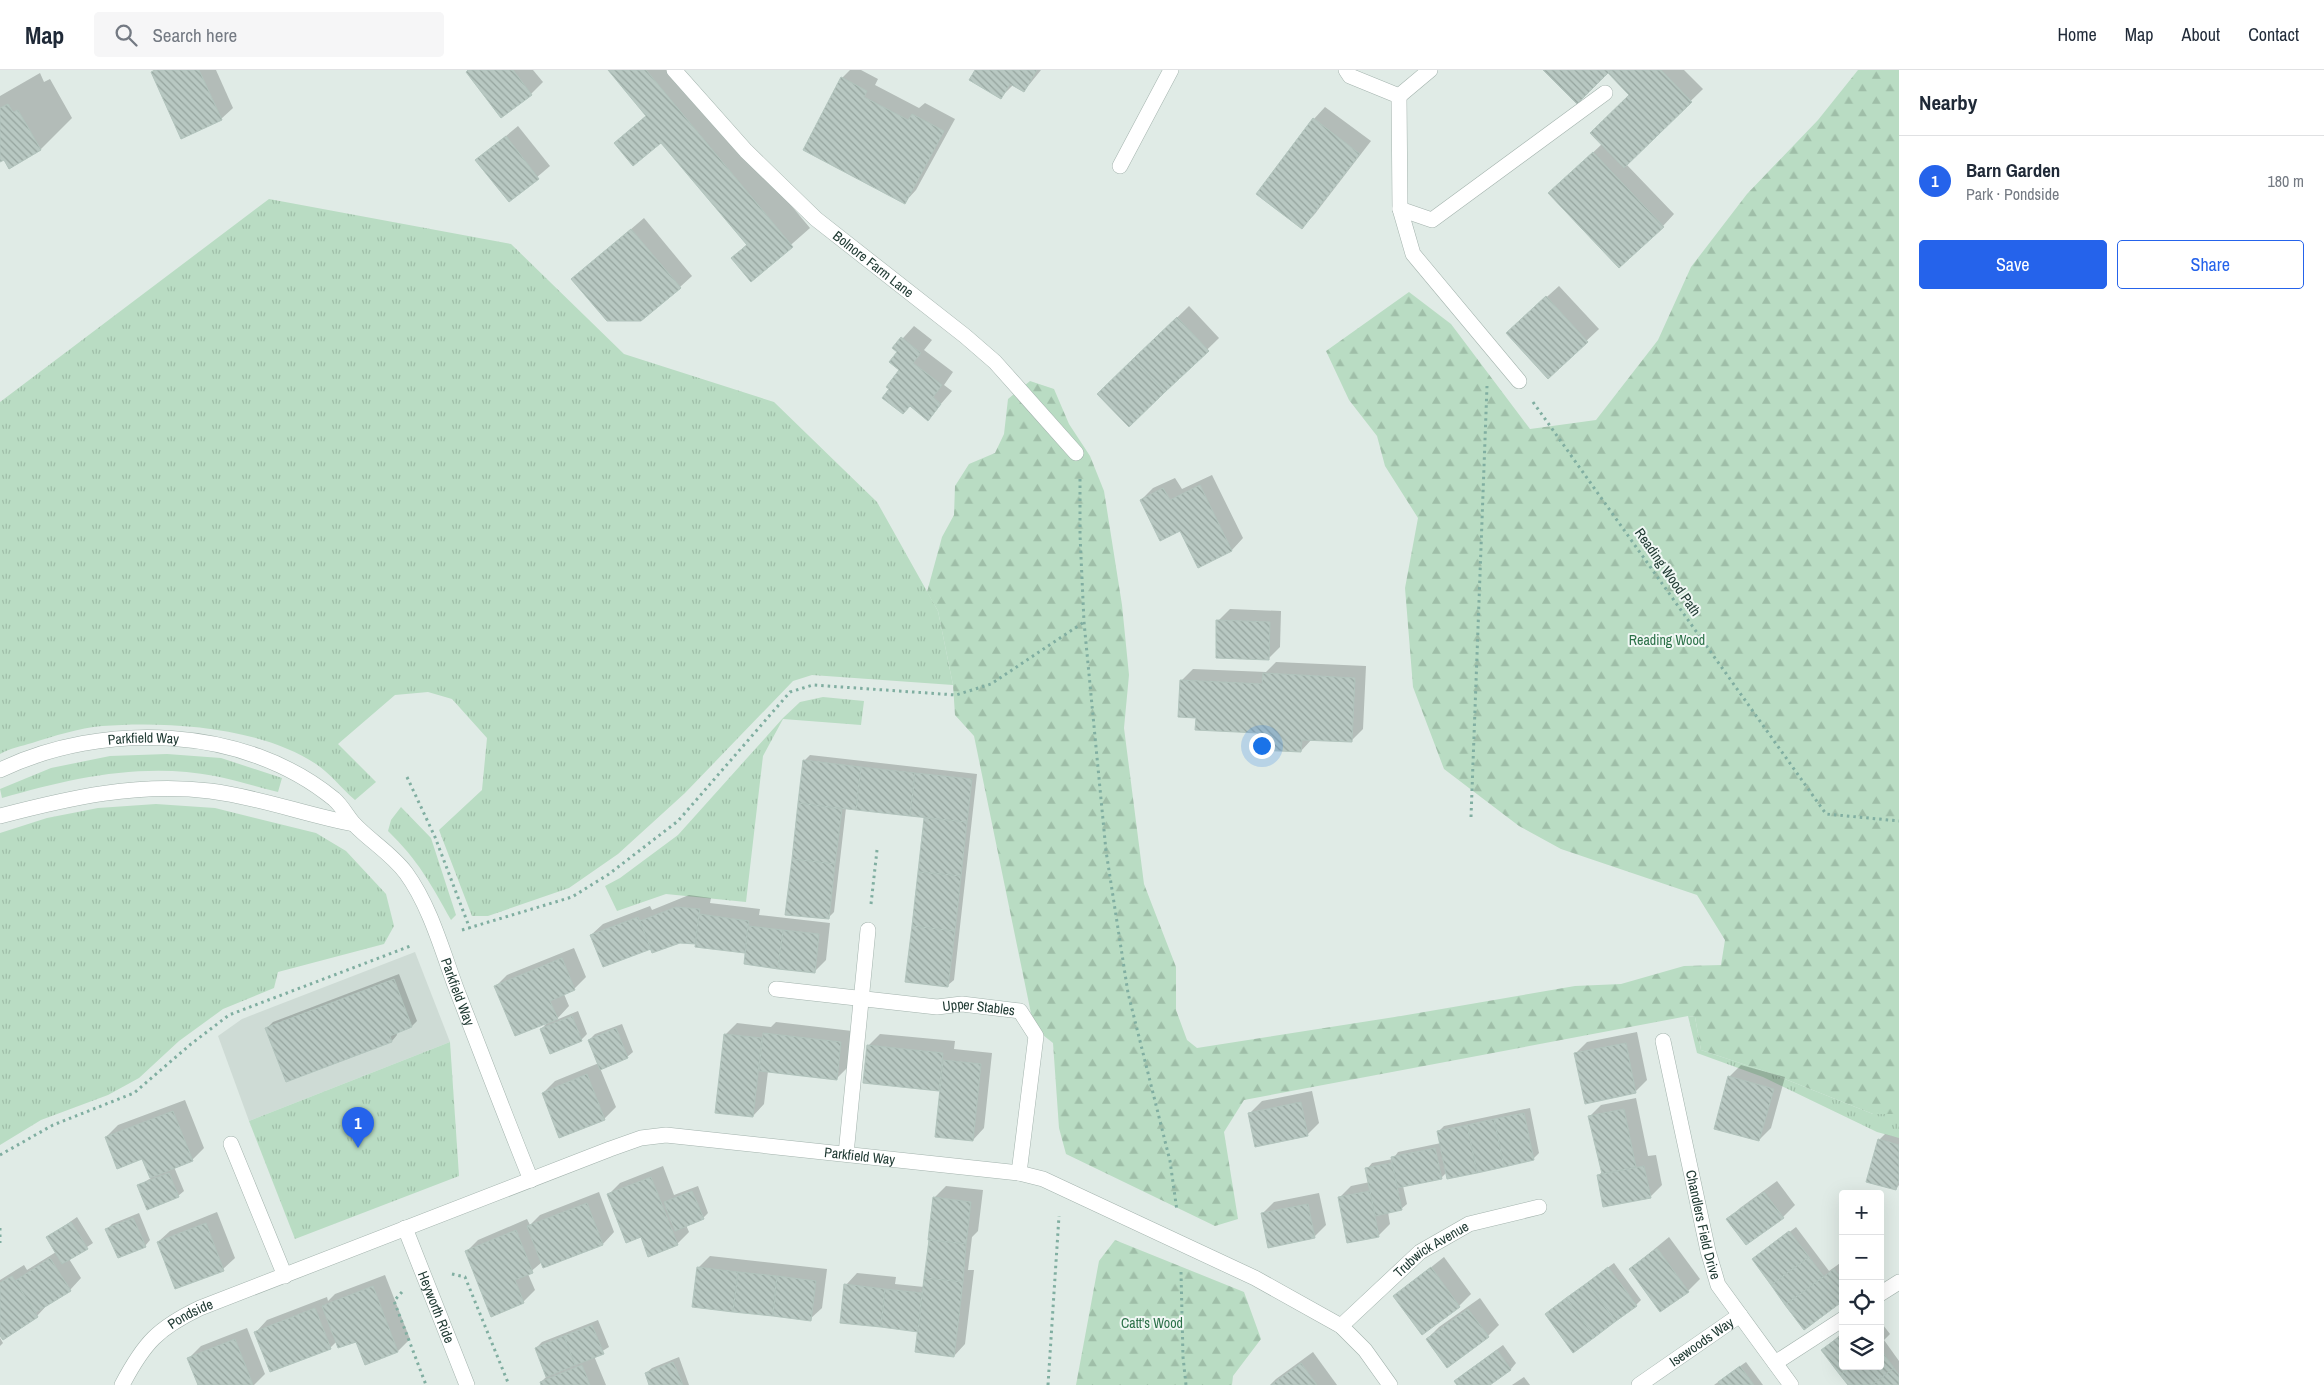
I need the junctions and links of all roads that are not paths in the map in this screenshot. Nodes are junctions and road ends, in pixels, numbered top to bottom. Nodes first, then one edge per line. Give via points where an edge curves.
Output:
1 (674, 70) edge
2 (1171, 70) edge
3 (1346, 70) edge
4 (1430, 70) edge
5 (1605, 93) dead end
6 (1399, 96) junction
7 (1120, 166) dead end
8 (1400, 209) junction
9 (1519, 382) road end
10 (1076, 453) road end
11 (0, 770) edge
12 (0, 816) edge
13 (354, 824) junction
14 (868, 930) road end
15 (776, 989) dead end
16 (860, 998) junction
17 (1662, 1041) dead end
18 (230, 1144) dead end
19 (846, 1154) junction
20 (1020, 1173) junction
21 (531, 1180) junction
22 (1539, 1207) dead end
23 (405, 1228) junction
24 (285, 1276) junction
25 (1899, 1282) edge
26 (1884, 1291) edge
27 (1740, 1315) junction
28 (1839, 1322) edge
29 (1341, 1326) junction
30 (1775, 1363) junction
31 (122, 1385) edge
32 (467, 1385) edge
33 (1390, 1385) edge
34 (1639, 1385) edge
35 (1791, 1385) edge

1 - 10 street, Bolnore Farm Lane via 746,151 816,219 995,362
2 - 7 street
3 - 6 street via 1350,76
4 - 6 street
5 - 8 street via 1432,220
6 - 8 street
8 - 9 street via 1413,254
11 - 13 street, Parkfield Way via 52,751 96,742 144,738 192,741 251,753 303,778 336,800
12 - 13 street, Parkfield Way via 111,791 164,788 210,791 259,800
13 - 21 street, Parkfield Way via 406,873 431,920
14 - 16 street
15 - 16 street, Upper Stables
16 - 19 street
16 - 20 street, Upper Stables via 937,1007 962,1004 1020,1011 1036,1036
17 - 27 street, Chandlers Field Drive via 1708,1251 1718,1285
18 - 24 street
19 - 20 street, Parkfield Way
19 - 21 street, Parkfield Way via 666,1135 641,1138
20 - 29 street, Parkfield Way via 1063,1187 1255,1278
21 - 23 street, Parkfield Way
22 - 29 street, Trubwick Avenue via 1470,1224 1420,1252
23 - 24 street, Pondside
23 - 32 street, Heyworth Ride
24 - 31 street, Pondside via 200,1308 156,1333 136,1358
25 - 26 street
27 - 30 street, Chandlers Field Drive
27 - 34 street, Isewoods Way
28 - 30 street
29 - 33 street via 1365,1350
30 - 35 street, Chandlers Field Drive

